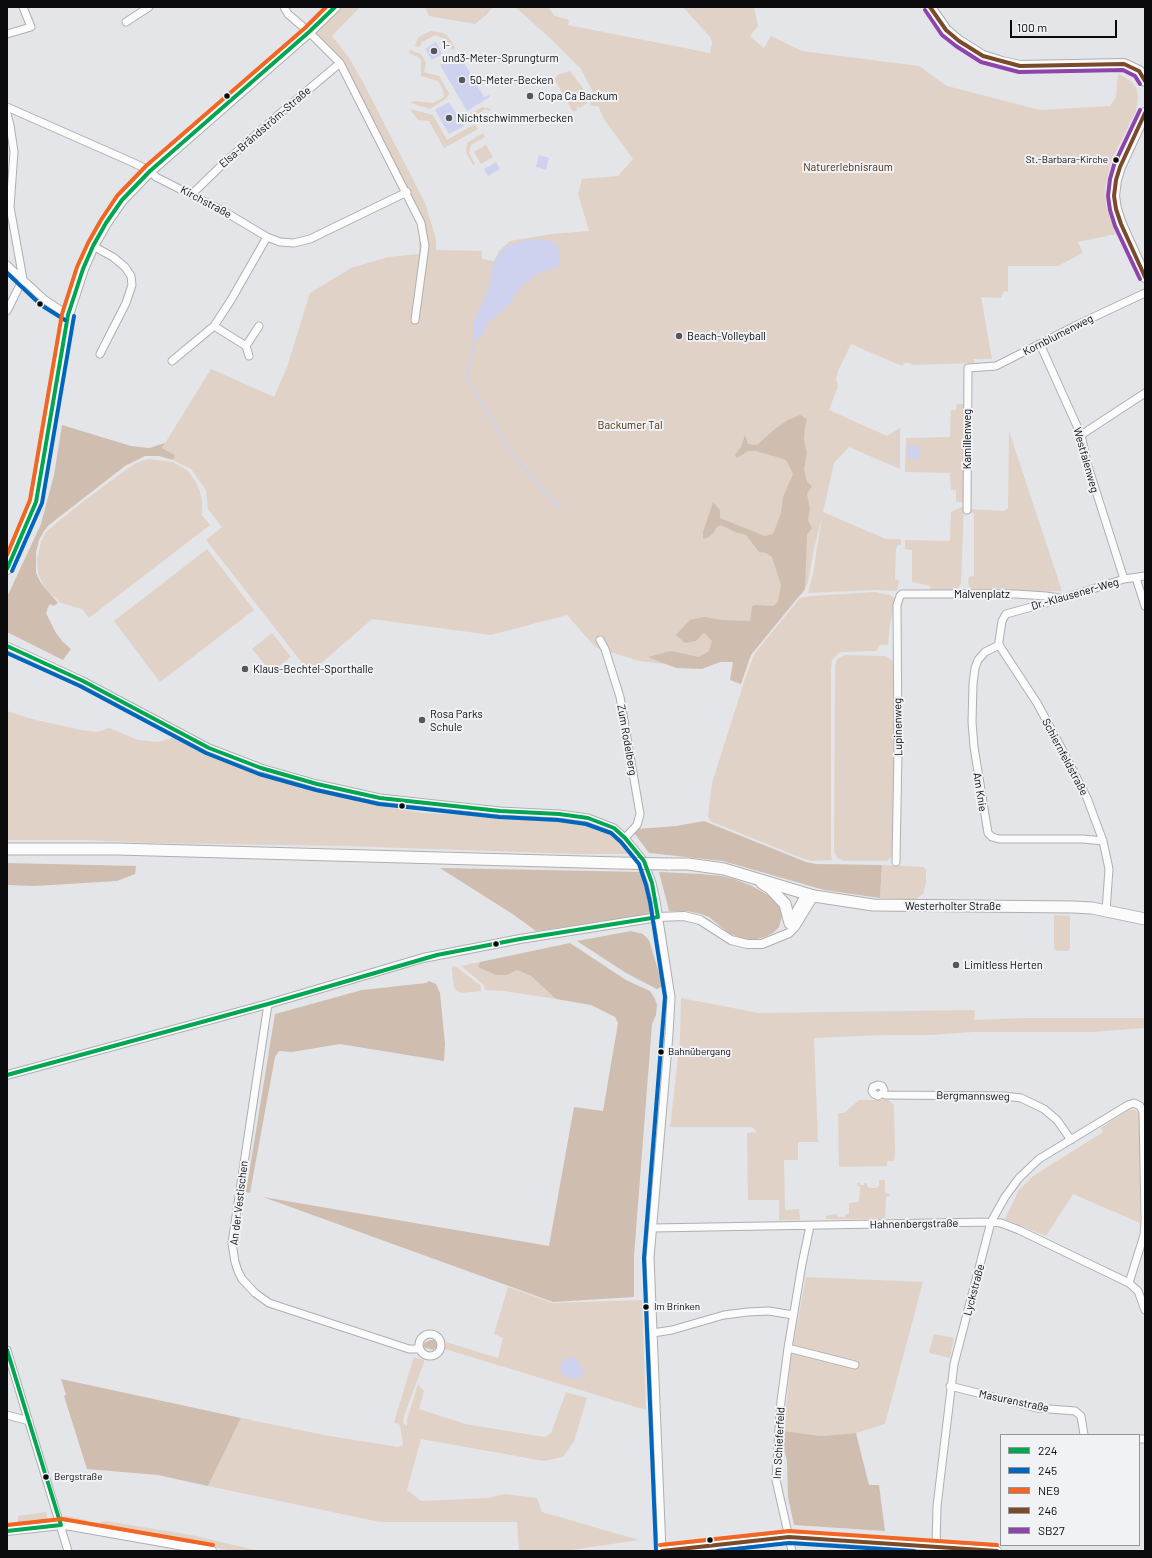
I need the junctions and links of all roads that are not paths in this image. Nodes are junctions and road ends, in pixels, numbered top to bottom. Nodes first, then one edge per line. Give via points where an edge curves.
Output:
1 (23, 7) edge
2 (148, 7) edge
3 (284, 7) edge
4 (335, 7) edge
5 (930, 7) edge
6 (126, 22) dead end
7 (309, 32) junction
8 (7, 34) edge
9 (340, 63) junction
10 (1145, 81) edge
11 (7, 107) edge
12 (1145, 113) edge
13 (7, 114) edge
14 (150, 171) junction
15 (407, 192) junction
16 (192, 194) junction
17 (267, 237) junction
18 (93, 246) junction
19 (7, 265) edge
20 (1145, 277) edge
21 (23, 279) junction
22 (1145, 293) edge
23 (7, 311) edge
24 (68, 315) junction
25 (415, 320) dead end
26 (214, 326) junction
27 (259, 326) dead end
28 (1040, 344) junction
29 (246, 346) junction
30 (100, 354) dead end
31 (249, 356) dead end
32 (172, 361) dead end
33 (968, 368) joint
34 (1145, 393) edge
35 (1081, 435) junction
36 (966, 510) dead end
37 (7, 569) edge
38 (1145, 576) edge
39 (1136, 578) junction
40 (1124, 579) junction
41 (902, 594) joint
42 (1061, 599) junction
43 (1145, 606) edge
44 (600, 640) dead end
45 (999, 645) junction
46 (7, 646) edge
47 (625, 838) junction
48 (1103, 841) junction
49 (7, 849) edge
50 (896, 862) dead end
51 (751, 876) junction
52 (810, 895) junction
53 (1106, 911) junction
54 (658, 917) junction
55 (1145, 919) edge
56 (790, 923) junction
57 (782, 937) junction
58 (268, 1004) junction
59 (7, 1075) edge
60 (883, 1093) dead end
61 (1071, 1140) junction
62 (1145, 1219) edge
63 (991, 1222) junction
64 (810, 1226) junction
65 (653, 1228) junction
66 (1129, 1283) junction
67 (1145, 1310) edge
68 (793, 1315) junction
69 (652, 1333) junction
70 (788, 1348) junction
71 (420, 1349) dead end
72 (7, 1350) edge
73 (855, 1365) dead end
74 (950, 1386) junction
75 (7, 1416) edge
76 (29, 1421) junction
77 (1084, 1434) edge
78 (61, 1525) junction
79 (7, 1531) edge
80 (789, 1537) junction
81 (936, 1546) junction
82 (68, 1551) edge
83 (212, 1551) edge
84 (661, 1551) edge
85 (792, 1551) edge
86 (996, 1551) edge

1 - 8 street via 31,27
2 - 6 street
3 - 7 street via 288,14
4 - 7 main road
5 - 10 main road via 946,30 983,56 1020,66 1124,64 1139,71
7 - 9 street
7 - 14 main road
9 - 15 street
9 - 16 street, Elsa-Brändström-Straße via 224,162
11 - 14 street, Kirchstraße
12 - 20 main road via 1120,167 1114,196 1121,224
13 - 21 street via 14,152 10,207
14 - 16 street, Kirchstraße via 156,177
14 - 18 main road via 122,200
15 - 17 street, Kirchstraße via 310,239 294,243 280,242
15 - 25 street via 421,223 425,246
16 - 17 street, Kirchstraße
17 - 26 street
18 - 24 main road
18 - 30 street via 125,267 131,276 132,285 126,303
19 - 21 street
21 - 23 street
21 - 24 street via 46,300
22 - 28 street, Kornblumenweg
24 - 37 main road via 39,490
26 - 29 street
26 - 32 street
27 - 29 street
28 - 33 street, Kornblumenweg via 996,366
28 - 35 street, Westfalenweg
29 - 31 street
33 - 36 street, Kamillenweg
34 - 35 street
35 - 40 street, Westfalenweg via 1087,463
38 - 39 street, Dr.-Klausener-Weg
39 - 40 street, Dr.-Klausener-Weg
39 - 43 street
40 - 42 street, Dr.-Klausener-Weg
41 - 42 street, Malvenplatz via 1016,594
41 - 50 street, Lupinenweg via 897,605
42 - 45 street, Dr.-Klausener-Weg via 1006,614 1002,621
44 - 47 street, Zum Rodelberg via 620,697 640,814 637,825
45 - 48 street, Schiernfeldstraße via 1037,703 1064,753 1087,798
45 - 48 street, Am Knie via 985,652 978,660 973,684 974,747 988,833 999,838
46 - 47 street via 83,681 209,748 261,768 380,798 588,818 614,828
47 - 54 street via 644,861 652,883
48 - 53 street, Schiernfeldstraße via 1109,869
49 - 51 main road, bridge via 117,849 688,864
51 - 52 main road, Westerholter Straße
51 - 56 main road via 770,888 785,904
52 - 53 main road, Westerholter Straße via 873,905 1053,906
52 - 56 street
52 - 57 street via 795,927
53 - 55 main road, Westerholter Straße
54 - 57 street via 692,917 731,940 747,944 762,944
54 - 58 street via 437,955
54 - 65 street via 671,992 671,1012
56 - 57 street
58 - 59 street
58 - 71 street, An der Vestischen via 232,1243 238,1271 255,1293 269,1303 409,1349
60 - 61 street, Bergmannsweg via 1022,1098 1044,1109 1057,1120
61 - 62 street, Lyckstraße via 1128,1105 1134,1103 1140,1106 1143,1112
61 - 63 street, Lyckstraße via 1039,1160 1019,1178
62 - 66 street via 1144,1235
63 - 64 street, Hahnenbergstraße
63 - 66 street, Hahnenbergstraße via 1019,1230
63 - 74 street, Lyckstraße
64 - 65 street, Hahnenbergstraße
64 - 68 street, Im Schieferfeld
65 - 69 street via 650,1258
66 - 67 street, Hahnenbergstraße via 1138,1291
68 - 69 street via 769,1311 724,1315
68 - 70 street, Im Schieferfeld
69 - 84 street
70 - 73 street
70 - 80 street, Im Schieferfeld via 781,1402 776,1480
72 - 76 street
74 - 77 street, Masurenstraße via 1036,1408 1075,1411 1081,1416
74 - 81 street, Lyckstraße via 937,1506
75 - 76 street
76 - 78 street
78 - 79 street
78 - 82 street
78 - 83 street
80 - 81 street
80 - 84 street
80 - 85 street, Im Schieferfeld
81 - 86 street

